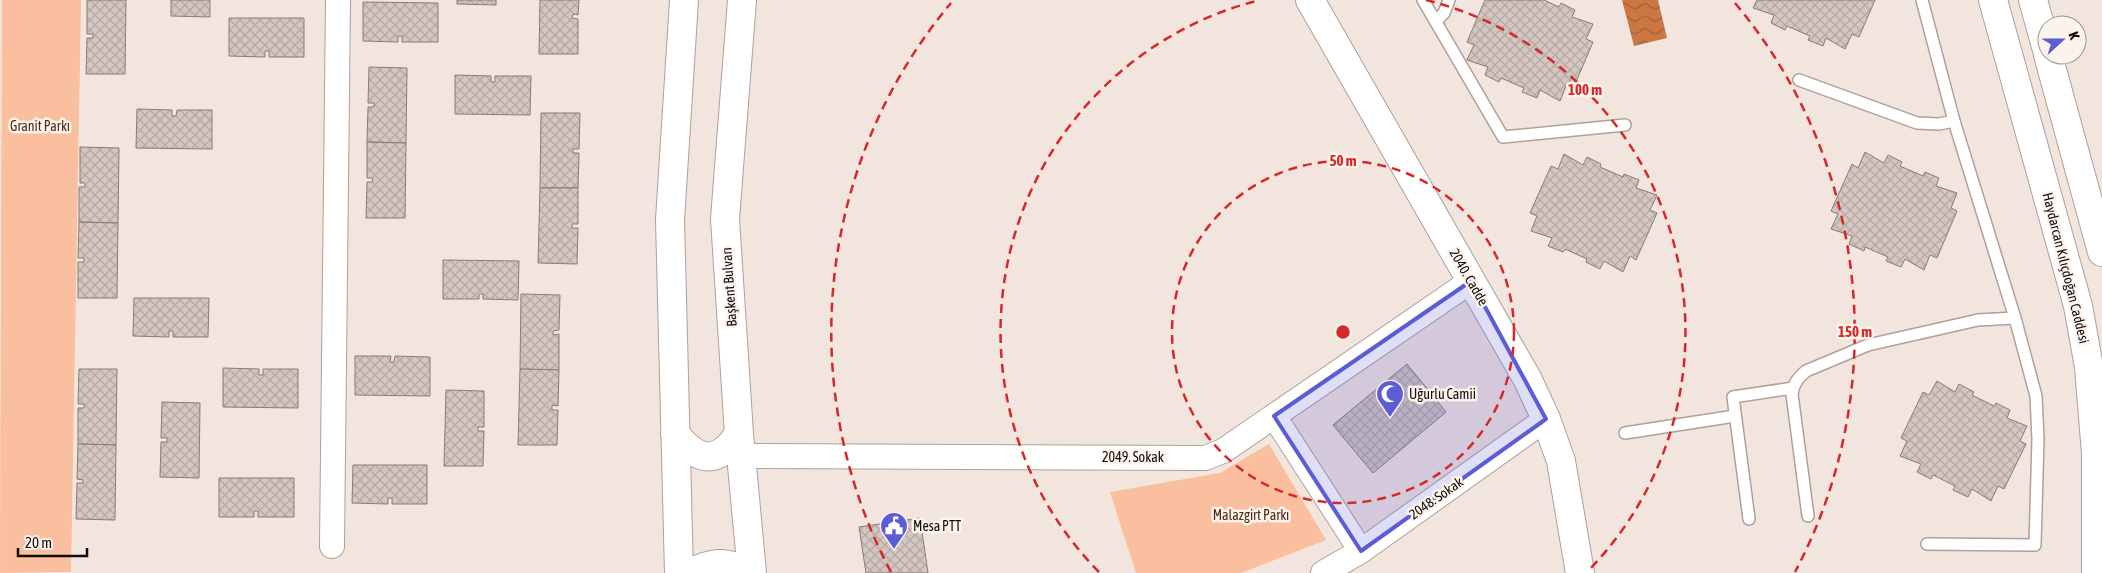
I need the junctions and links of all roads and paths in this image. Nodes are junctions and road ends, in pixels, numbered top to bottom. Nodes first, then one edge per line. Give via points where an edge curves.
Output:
1 (338, 0) edge
2 (684, 0) edge
3 (742, 0) edge
4 (1310, 0) edge
5 (1423, 0) edge
6 (1449, 0) edge
7 (1922, 0) edge
8 (1993, 0) edge
9 (2033, 0) edge
10 (2037, 15) edge
11 (1436, 21) junction
12 (2051, 65) edge
13 (1799, 80) dead end
14 (1954, 121) junction
15 (1625, 125) dead end
16 (2102, 252) edge
17 (1471, 280) junction
18 (2015, 318) junction
19 (1793, 388) junction
20 (1274, 416) junction
21 (1735, 416) junction
22 (1546, 419) junction
23 (675, 433) junction
24 (1625, 433) dead end
25 (740, 445) junction
26 (1808, 516) dead end
27 (1749, 520) dead end
28 (1927, 544) dead end
29 (332, 546) dead end
30 (1361, 551) junction
31 (679, 573) edge
32 (690, 573) edge
33 (751, 573) edge
34 (1324, 573) edge
35 (1580, 573) edge
36 (2096, 573) edge

1 - 29 street
2 - 23 main road via 670,220
3 - 25 main road, Başkent Bulvarı via 725,219
4 - 17 main road, 2040. Cadde
5 - 11 lane
6 - 11 lane via 1444,13
7 - 14 lane
8 - 36 main road, Haydarcan Kılıçdoğan Caddesi via 2071,278 2086,350 2094,409
9 - 10 main road
11 - 15 lane via 1502,138
12 - 16 main road
13 - 14 lane via 1917,122 1939,124
14 - 18 lane
17 - 20 street, 2049. Sokak
17 - 22 main road, 2040. Cadde via 1528,380
18 - 19 lane via 1978,320 1868,345 1806,371
18 - 28 lane via 2036,396 2035,545
19 - 21 lane via 1732,397
19 - 26 lane
20 - 25 street, 2049. Sokak via 1223,451 1204,458
20 - 30 street
21 - 24 lane
21 - 27 lane
22 - 30 street, 2048. Sokak
22 - 35 main road, 2040. Cadde via 1561,461
23 - 25 main road via 684,446 695,454 708,457 733,444
23 - 31 main road
25 - 33 main road, Başkent Bulvarı
30 - 34 street, 2048. Sokak
32 - 33 main road via 705,565 722,563

